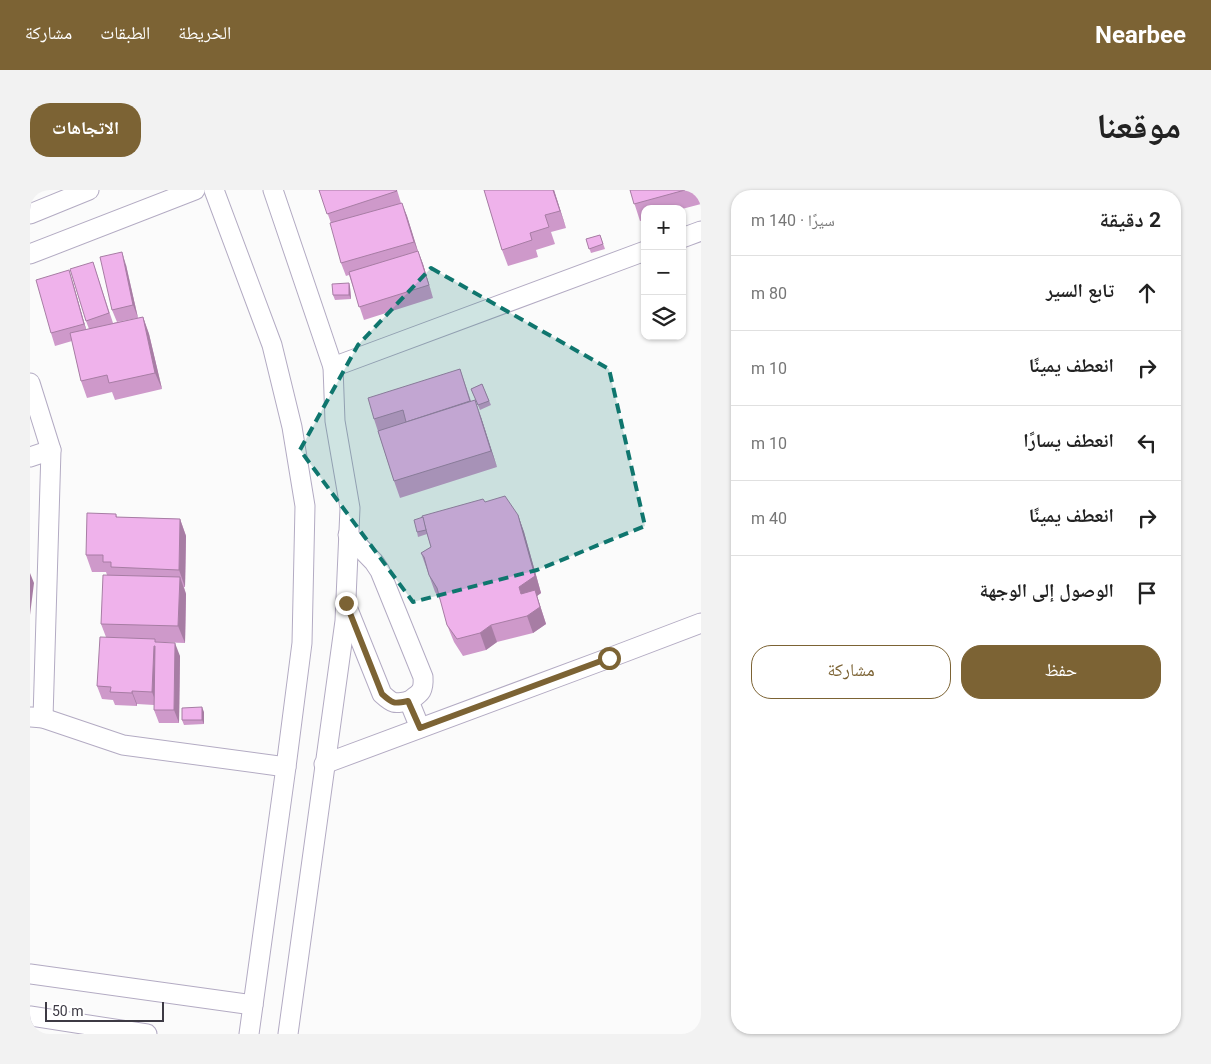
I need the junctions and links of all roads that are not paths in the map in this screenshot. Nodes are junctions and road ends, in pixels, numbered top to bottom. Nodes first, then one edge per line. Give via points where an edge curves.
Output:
1 (89, 190) edge
2 (195, 190) edge
3 (214, 190) edge
4 (273, 190) edge
5 (30, 214) edge
6 (701, 231) edge
7 (686, 237) edge
8 (641, 253) edge
9 (30, 254) edge
10 (333, 367) junction
11 (30, 383) edge
12 (51, 450) junction
13 (30, 457) edge
14 (348, 535) junction
15 (347, 568) junction
16 (380, 571) junction
17 (346, 603) junction
18 (701, 623) edge
19 (408, 701) junction
20 (36, 717) edge
21 (420, 728) junction
22 (324, 764) junction
23 (286, 767) junction
24 (30, 974) edge
25 (253, 1006) junction
26 (30, 1016) edge
27 (147, 1034) edge
28 (249, 1034) edge
29 (288, 1034) edge

1 - 5 street
2 - 9 street
3 - 23 street via 272,345 292,427 305,506 302,643
4 - 10 street
6 - 7 street
8 - 10 street
10 - 14 street via 335,421 350,508
11 - 12 street
12 - 13 street
12 - 20 street
14 - 15 street
14 - 16 street
15 - 16 street
15 - 17 street
16 - 19 street via 423,677 420,693
17 - 19 street via 382,694 396,703
17 - 22 street
18 - 21 street
19 - 21 street
20 - 23 street via 123,745
21 - 22 street
22 - 29 street
23 - 25 street
24 - 25 street
25 - 28 street
26 - 27 street

